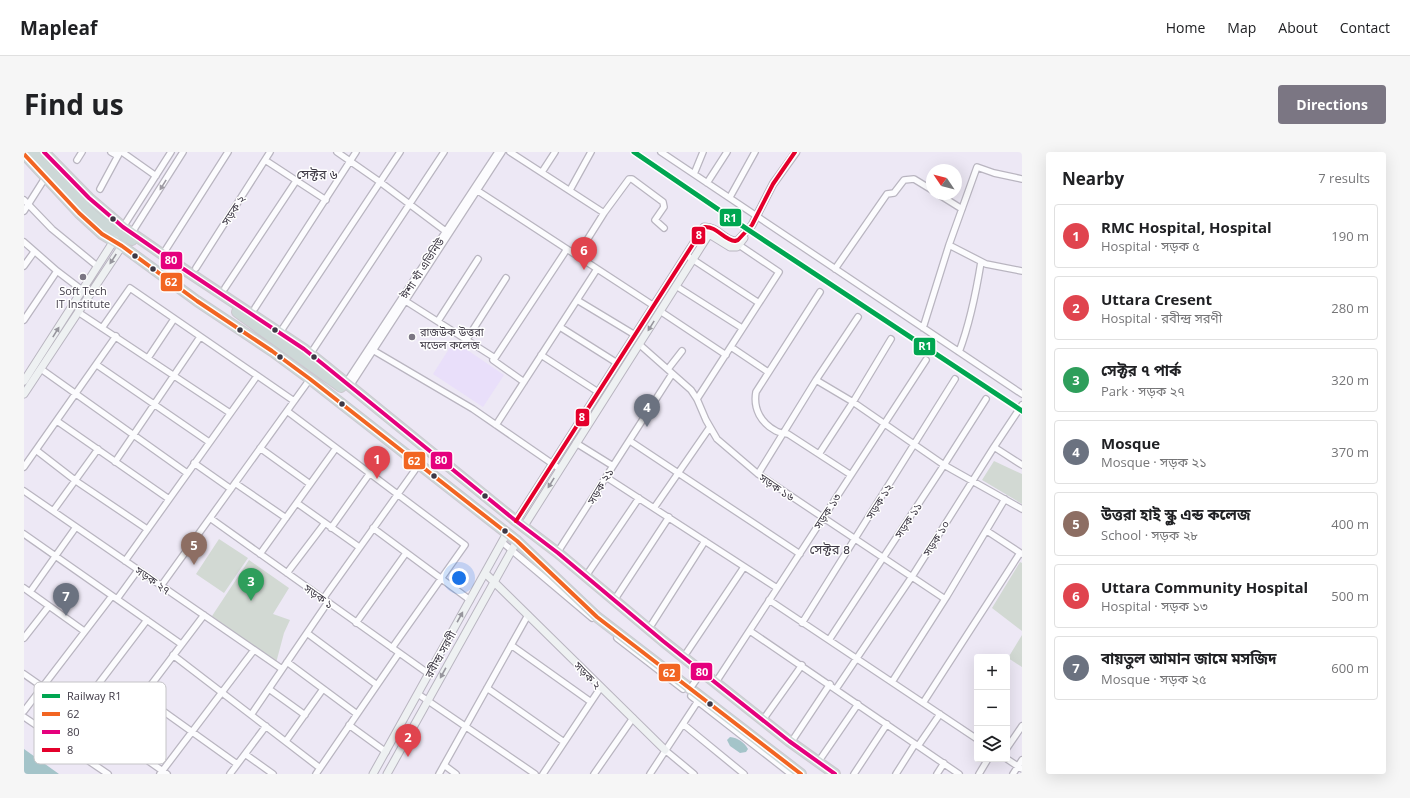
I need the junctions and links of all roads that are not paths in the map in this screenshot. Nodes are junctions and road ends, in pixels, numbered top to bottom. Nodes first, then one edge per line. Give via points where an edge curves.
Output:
1 (33, 152) edge
2 (44, 152) edge
3 (82, 152) edge
4 (111, 152) edge
5 (171, 152) edge
6 (183, 152) edge
7 (228, 152) edge
8 (270, 152) edge
9 (337, 152) edge
10 (356, 152) edge
11 (400, 152) edge
12 (444, 152) edge
13 (498, 152) edge
14 (502, 152) edge
15 (510, 152) edge
16 (555, 152) edge
17 (591, 152) edge
18 (661, 152) edge
19 (703, 152) edge
20 (727, 152) edge
21 (755, 152) edge
22 (795, 152) edge
23 (24, 154) edge
24 (120, 154) edge
25 (669, 154) edge
26 (77, 160) dead end
27 (265, 160) junction
28 (350, 161) junction
29 (542, 172) junction
30 (694, 174) junction
31 (156, 176) junction
32 (45, 178) junction
33 (1022, 179) edge
34 (296, 181) junction
35 (380, 182) junction
36 (707, 183) junction
37 (926, 186) edge
38 (100, 189) dead end
39 (475, 190) junction
40 (570, 190) junction
41 (730, 197) junction
42 (326, 200) junction
43 (948, 200) edge
44 (26, 203) edge
45 (410, 204) junction
46 (962, 209) junction
47 (24, 211) edge
48 (604, 213) junction
49 (757, 215) junction
50 (749, 227) junction
51 (664, 228) dead end
52 (448, 233) junction
53 (120, 237) junction
54 (24, 242) edge
55 (739, 245) junction
56 (949, 245) junction
57 (567, 249) junction
58 (165, 251) junction
59 (34, 252) junction
60 (686, 255) junction
61 (577, 256) junction
62 (478, 259) dead end
63 (693, 260) junction
64 (982, 262) junction
65 (24, 266) edge
66 (98, 266) junction
67 (196, 268) dead end
68 (597, 269) junction
69 (835, 269) junction
70 (57, 271) junction
71 (1022, 272) edge
72 (506, 278) dead end
73 (676, 286) junction
74 (225, 288) dead end
75 (82, 290) junction
76 (820, 292) dead end
77 (404, 300) junction
78 (577, 300) junction
79 (759, 303) junction
80 (654, 306) junction
81 (255, 308) dead end
82 (660, 311) junction
83 (78, 312) junction
84 (858, 317) dead end
85 (174, 319) junction
86 (24, 320) edge
87 (438, 321) junction
88 (560, 327) junction
89 (102, 328) junction
90 (283, 328) dead end
91 (742, 328) junction
92 (923, 328) junction
93 (635, 335) junction
94 (116, 336) junction
95 (200, 337) junction
96 (467, 339) junction
97 (891, 339) dead end
98 (640, 344) junction
99 (731, 347) junction
100 (372, 349) junction
101 (313, 350) dead end
102 (682, 351) dead end
103 (959, 352) junction
104 (541, 355) junction
105 (726, 355) junction
106 (148, 358) junction
107 (495, 358) junction
108 (926, 360) dead end
109 (617, 363) junction
110 (97, 365) junction
111 (41, 369) junction
112 (670, 371) junction
113 (768, 372) junction
114 (174, 376) junction
115 (257, 376) junction
116 (310, 378) junction
117 (956, 379) dead end
118 (816, 380) junction
119 (24, 381) edge
120 (524, 382) junction
121 (348, 384) junction
122 (598, 392) junction
123 (24, 394) edge
124 (76, 394) junction
125 (1022, 394) edge
126 (697, 399) junction
127 (986, 399) dead end
128 (294, 401) junction
129 (852, 402) junction
130 (154, 404) junction
131 (1022, 405) edge
132 (372, 408) junction
133 (287, 411) junction
134 (230, 413) junction
135 (57, 421) junction
136 (884, 424) junction
137 (496, 425) junction
138 (710, 427) junction
139 (783, 433) junction
140 (134, 435) junction
141 (630, 441) junction
142 (209, 442) junction
143 (576, 443) junction
144 (914, 444) junction
145 (994, 447) junction
146 (260, 448) junction
147 (336, 448) junction
148 (98, 449) junction
149 (36, 450) junction
150 (818, 454) junction
151 (601, 458) junction
152 (115, 462) junction
153 (194, 463) junction
154 (552, 464) junction
155 (944, 465) junction
156 (1022, 465) edge
157 (24, 467) edge
158 (560, 469) junction
159 (415, 470) dead end
160 (678, 472) junction
161 (187, 473) junction
162 (370, 473) junction
163 (758, 474) junction
164 (851, 475) junction
165 (606, 477) junction
166 (76, 481) junction
167 (972, 482) junction
168 (236, 483) junction
169 (310, 484) junction
170 (231, 489) junction
171 (24, 491) edge
172 (398, 494) junction
173 (639, 498) junction
174 (169, 499) junction
175 (1005, 499) junction
176 (296, 503) junction
177 (654, 508) junction
178 (1022, 509) edge
179 (53, 512) junction
180 (669, 517) junction
181 (822, 517) junction
182 (210, 518) junction
183 (286, 518) junction
184 (325, 523) junction
185 (520, 523) junction
186 (76, 527) junction
187 (331, 528) junction
188 (373, 528) junction
189 (147, 529) junction
190 (986, 531) junction
191 (24, 534) edge
192 (504, 537) junction
193 (855, 539) junction
194 (517, 541) junction
195 (705, 541) junction
196 (359, 547) junction
197 (512, 550) junction
198 (559, 550) dead end
199 (406, 553) junction
200 (1021, 553) edge
201 (260, 554) junction
202 (800, 554) junction
203 (56, 556) junction
204 (883, 558) junction
205 (125, 561) junction
206 (744, 567) junction
207 (138, 570) junction
208 (485, 573) junction
209 (588, 573) dead end
210 (287, 574) junction
211 (912, 577) junction
212 (441, 579) junction
213 (494, 582) junction
214 (161, 586) junction
215 (24, 588) edge
216 (777, 588) junction
217 (30, 592) junction
218 (617, 596) dead end
219 (114, 597) junction
220 (323, 599) junction
221 (945, 599) junction
222 (470, 600) junction
223 (769, 600) junction
224 (328, 602) junction
225 (49, 606) junction
226 (204, 615) junction
227 (528, 615) junction
228 (147, 620) junction
229 (356, 622) junction
230 (802, 623) junction
231 (652, 624) dead end
232 (750, 630) junction
233 (26, 631) edge
234 (84, 631) junction
235 (307, 633) junction
236 (24, 638) edge
237 (829, 640) junction
238 (181, 644) junction
239 (511, 645) junction
240 (392, 648) junction
241 (254, 650) junction
242 (687, 652) dead end
243 (399, 653) junction
244 (173, 655) junction
245 (857, 659) junction
246 (287, 662) junction
247 (802, 665) junction
248 (282, 669) junction
249 (704, 669) dead end
250 (24, 674) edge
251 (429, 674) junction
252 (36, 682) edge
253 (45, 682) edge
254 (100, 682) edge
255 (153, 682) edge
256 (716, 682) junction
257 (892, 682) junction
258 (830, 684) junction
259 (377, 685) junction
260 (601, 687) junction
261 (487, 688) junction
262 (836, 688) junction
263 (269, 689) junction
264 (323, 689) junction
265 (689, 690) dead end
266 (222, 692) junction
267 (418, 694) junction
268 (34, 697) edge
269 (428, 701) junction
270 (591, 702) junction
271 (698, 702) junction
272 (923, 703) junction
273 (858, 704) junction
274 (24, 711) edge
275 (166, 713) edge
276 (357, 714) junction
277 (940, 714) junction
278 (251, 715) junction
279 (304, 715) junction
280 (24, 717) edge
281 (766, 717) dead end
282 (633, 718) junction
283 (34, 724) edge
284 (683, 724) junction
285 (887, 724) junction
286 (349, 725) junction
287 (266, 726) junction
288 (1022, 726) edge
289 (466, 727) junction
290 (192, 732) junction
291 (974, 737) edge
292 (794, 738) dead end
293 (286, 741) junction
294 (564, 742) junction
295 (1010, 744) edge
296 (917, 745) junction
297 (666, 750) junction
298 (386, 752) junction
299 (245, 754) junction
300 (821, 758) dead end
301 (1022, 760) edge
302 (1010, 761) edge
303 (986, 762) edge
304 (944, 763) junction
305 (93, 764) edge
306 (151, 764) edge
307 (237, 764) junction
308 (444, 765) junction
309 (320, 768) junction
310 (1020, 768) edge
311 (163, 773) edge
312 (108, 774) edge
313 (230, 774) edge
314 (272, 774) edge
315 (316, 774) edge
316 (373, 774) edge
317 (387, 774) edge
318 (439, 774) edge
319 (456, 774) edge
320 (535, 774) edge
321 (543, 774) edge
322 (594, 774) edge
323 (650, 774) edge
324 (694, 774) edge
325 (744, 774) edge
326 (790, 774) edge
327 (801, 774) edge
328 (835, 774) edge
329 (854, 774) edge
330 (896, 774) edge
331 (937, 774) edge
332 (959, 774) edge
333 (979, 774) edge
334 (1013, 774) edge

1 - 53 highway via 85,208
2 - 53 highway via 89,198
3 - 26 street
4 - 24 street
5 - 31 street
6 -> 53 street via 136,228
7 - 58 street
8 - 27 street, সড়ক ২
9 - 28 street
10 - 28 street
11 - 35 street
12 - 45 street
13 - 39 street, ঈশা খাঁ এভিনিউ
14 - 39 street
15 - 29 street
16 - 29 street
17 - 40 street
18 - 25 street
19 - 30 street
20 - 36 street
21 - 41 street
22 - 49 main road
23 - 32 highway
24 - 31 street
24 - 38 street
25 - 30 street
27 - 34 street
27 - 67 street, সড়ক ২
28 - 35 street
28 - 42 street
29 - 40 street
30 - 36 street
31 - 53 street
32 - 44 street
32 - 53 highway via 102,234
33 - 46 street via 977,167
34 - 42 street
34 - 74 street
35 - 45 street
35 - 90 street
36 - 41 street
37 - 69 street via 914,179 904,180 894,193 887,194
39 - 52 street, ঈশা খাঁ এভিনিউ
39 - 57 street
40 - 48 street
41 - 49 street
42 - 81 street
43 - 46 street
44 - 47 street
44 - 66 street via 52,229
45 - 52 street
45 - 101 street
46 - 56 street
48 - 51 street via 627,180 632,179 663,202 664,207 655,220
48 - 61 street
49 - 50 main road
49 - 69 street
50 - 55 main road via 750,231
50 - 60 main road via 735,241 710,227 704,227
52 - 77 street, ঈশা খাঁ এভিনিউ
53 - 58 highway
53 - 66 main road
53 -> 83 main road
53 - 116 highway via 197,301
53 - 132 highway via 155,252
54 - 59 street
55 - 63 main road via 730,247 709,234
55 - 79 street via 779,272
56 - 64 street
56 - 92 street
57 - 61 street
57 - 107 street
58 - 121 highway via 182,268 304,349
59 - 65 street
59 - 70 street
60 - 63 street
60 - 80 main road
61 - 68 street
62 - 87 street
63 - 73 main road
63 - 79 street
64 - 71 street
64 - 103 street via 969,323
66 - 75 main road
68 - 78 street
68 - 80 street
69 - 92 street
70 - 75 street
70 - 86 street
72 - 96 street
73 - 82 main road
73 - 91 street
119 -> 75 main road
76 - 113 street
77 - 87 street
77 - 100 street, ঈশা খাঁ এভিনিউ
78 - 88 street
78 - 93 street
79 - 91 street
80 - 93 main road
82 -> 98 main road
82 - 105 street
83 - 89 street
83 - 111 main road
84 - 118 street
85 - 89 street via 130,288
85 - 95 street
85 - 106 street
87 - 96 street
88 - 104 street
88 - 109 street
89 - 94 street
91 - 99 street
92 - 103 street
93 - 109 main road
94 - 106 street
94 - 110 street
95 - 114 street
95 - 115 street
96 - 107 street
97 - 129 street
98 - 112 street, সড়ক ১৬
98 - 143 main road
99 - 105 street
99 - 113 street
100 - 121 street, ঈশা খাঁ এভিনিউ
100 - 137 street
102 - 112 street, সড়ক ২১
103 - 125 street
104 - 120 street
104 - 122 street
105 - 126 street
106 - 114 street
107 - 120 street via 493,360
108 - 136 street, সড়ক ১৩
109 - 122 main road
110 - 124 street
110 - 130 street
111 - 123 main road
111 - 124 street
112 - 126 street, সড়ক ১৬ via 692,390
112 - 141 street, সড়ক ২১
113 - 139 street via 756,392 755,405 765,424
114 - 130 street
114 - 134 street
115 - 128 street
115 - 134 street
116 - 128 street
116 - 192 highway
117 - 144 street, সড়ক ১২
118 - 129 street
118 - 139 street
120 - 137 street
121 - 132 highway
122 - 154 main road
124 - 135 street
124 - 140 street
126 - 138 street, সড়ক ১৬
127 - 155 street, সড়ক ১১
128 - 133 street
129 - 136 street
129 - 150 street
130 - 140 street
130 - 142 street
131 - 145 street, সড়ক ১০
132 - 185 highway
133 - 146 street
133 - 147 street
134 - 142 street
135 - 148 street
135 - 149 street
136 - 144 street
136 - 164 street, সড়ক ১৩
137 - 154 street
138 - 160 street
138 - 163 street, সড়ক ১৬ via 721,443
139 - 150 street
139 - 163 street
140 - 152 street
140 - 161 street
141 - 151 street, সড়ক ২১ via 613,466
141 - 160 street
142 - 153 street
143 - 151 street, সড়ক ২১
143 - 158 main road
144 - 155 street
144 - 193 street, সড়ক ১২
145 - 156 street
145 - 167 street, সড়ক ১০
146 - 168 street
146 - 169 street
147 - 162 street
147 - 169 street
148 - 152 street
148 - 166 street
149 - 157 street
149 - 166 street
150 - 164 street
151 - 165 street, সড়ক ২১ via 613,466
152 - 174 street
153 - 161 street
153 - 170 street
154 - 158 street
154 - 185 main road
155 - 167 street
155 - 204 street, সড়ক ১১
158 -> 185 main road
159 - 172 street
160 - 177 street
160 - 202 street
161 - 174 street
162 - 172 street
162 - 187 street
163 - 181 street, সড়ক ১৬
164 - 181 street, সড়ক ১৩
165 - 173 street
165 - 198 street, সড়ক ২১
166 - 179 street
166 - 189 street
167 - 175 street
167 - 211 street, সড়ক ১০
168 - 170 street
168 - 183 street
169 - 176 street
170 - 182 street
171 - 179 street, সড়ক ২৭
172 - 188 street
172 - 212 street via 465,545
173 - 177 street
173 - 209 street
174 - 189 street
175 - 178 street
175 - 190 street
176 - 183 street
176 - 184 street
177 - 180 street
179 - 186 street, সড়ক ২৭
180 - 195 street
180 - 218 street
181 - 193 street, সড়ক ১৬
181 - 202 street, সড়ক ১৩
182 - 201 street, সড়ক ১
182 - 214 street
183 - 201 street
184 - 187 street
184 - 210 street
185 - 256 highway
186 - 203 street
186 - 205 street, সড়ক ২৭
187 - 196 street
188 - 196 street
188 - 199 street
189 - 205 street
190 - 200 street
190 - 221 street
191 - 203 street
192 - 194 highway
192 - 197 street
192 - 208 main road, রবীন্দ্র সরণী
193 - 204 street, সড়ক ১৬
193 - 230 street, সড়ক ১২
194 - 197 main road, রবীন্দ্র সরণী
194 - 327 highway via 597,617
195 - 206 street
195 - 231 street
196 - 220 street
197 - 213 main road, রবীন্দ্র সরণী
197 - 271 street via 573,603
199 - 212 street
199 - 229 street
200 - 272 street
201 - 210 street, সড়ক ১
202 - 216 street, সড়ক ১৩
203 - 217 street
203 - 219 street
204 - 211 street, সড়ক ১৬
204 - 237 street, সড়ক ১১
205 - 207 street, সড়ক ২৭
206 - 216 street
206 - 242 street
207 - 214 street, সড়ক ২৭
207 - 219 street
208 - 213 main road, সড়ক ২
208 - 222 main road, রবীন্দ্র সরণী
210 - 220 street, সড়ক ১
211 - 221 street, সড়ক ১৬
211 - 245 street, সড়ক ১০
212 - 222 street
212 - 240 street
213 - 227 main road, সড়ক ২
213 -> 269 main road, রবীন্দ্র সরণী
214 - 226 street, সড়ক ২৭
215 - 217 street
216 - 223 street, সড়ক ১৩
217 - 225 street
219 - 228 street
219 - 234 street
220 - 224 street, সড়ক ১
221 - 257 street
251 -> 222 main road, রবীন্দ্র সরণী
223 - 230 street
223 - 232 street, সড়ক ১৩
224 - 229 street, সড়ক ১
224 - 235 street
225 - 233 street
225 - 234 street
226 - 238 street
226 - 241 street, সড়ক ২৭
227 - 239 street
227 - 260 main road, সড়ক ২
228 - 238 street
228 - 254 street
229 - 240 street, সড়ক ১
230 - 237 street
232 - 247 street
232 - 256 street, সড়ক ১৩
233 - 236 street
234 - 253 street
235 - 246 street
235 - 259 street
237 - 245 street
238 - 244 street
239 - 261 street
239 - 270 street
240 - 243 street, সড়ক ১
241 - 248 street, সড়ক ২৭
241 - 266 street
243 - 251 street, সড়ক ১
243 - 259 street
244 - 255 street
244 - 266 street
245 - 257 street
245 - 262 street, সড়ক ১০
246 - 248 street
246 - 264 street
247 - 258 street
247 - 281 street
248 - 263 street
249 - 265 street, bridge
250 - 252 street
251 - 267 main road, রবীন্দ্র সরণী
256 - 328 highway via 789,741
257 - 272 street
258 - 262 street
258 - 292 street
259 - 276 street
260 - 270 street
260 - 282 main road, সড়ক ২
261 - 289 street
261 - 294 street
262 - 273 street
263 - 278 street
263 - 279 street
264 - 276 street
264 - 279 street
266 - 278 street
266 - 290 street
267 - 269 street
267 - 298 main road, রবীন্দ্র সরণী
268 - 274 street
269 - 289 street
269 - 317 main road, রবীন্দ্র সরণী
270 - 294 street
271 - 284 street
271 - 326 street
272 - 277 street
273 - 285 street
273 - 300 street
275 - 290 street
276 - 286 street
277 - 291 street
277 - 296 street
278 - 287 street
279 - 293 street
280 - 283 street
282 - 297 main road, সড়ক ২
282 - 322 street
284 - 297 street
284 - 325 street
285 - 296 street
285 - 329 street
286 - 298 street
286 - 309 street
287 - 293 street
287 - 299 street
288 - 295 street
289 - 308 street
289 - 320 street
290 - 307 street
290 - 311 street
293 - 309 street
294 - 321 street
296 - 304 street
296 - 330 street
297 - 323 street
297 - 324 street, সড়ক ২
298 - 316 main road, রবীন্দ্র সরণী
299 - 307 street
299 - 314 street
301 - 310 street
302 - 310 street
303 - 333 street
304 - 331 street
304 - 332 street
305 - 312 street
306 - 311 street
307 - 313 street
308 - 318 street
308 - 319 street
309 - 315 street
310 - 334 street

